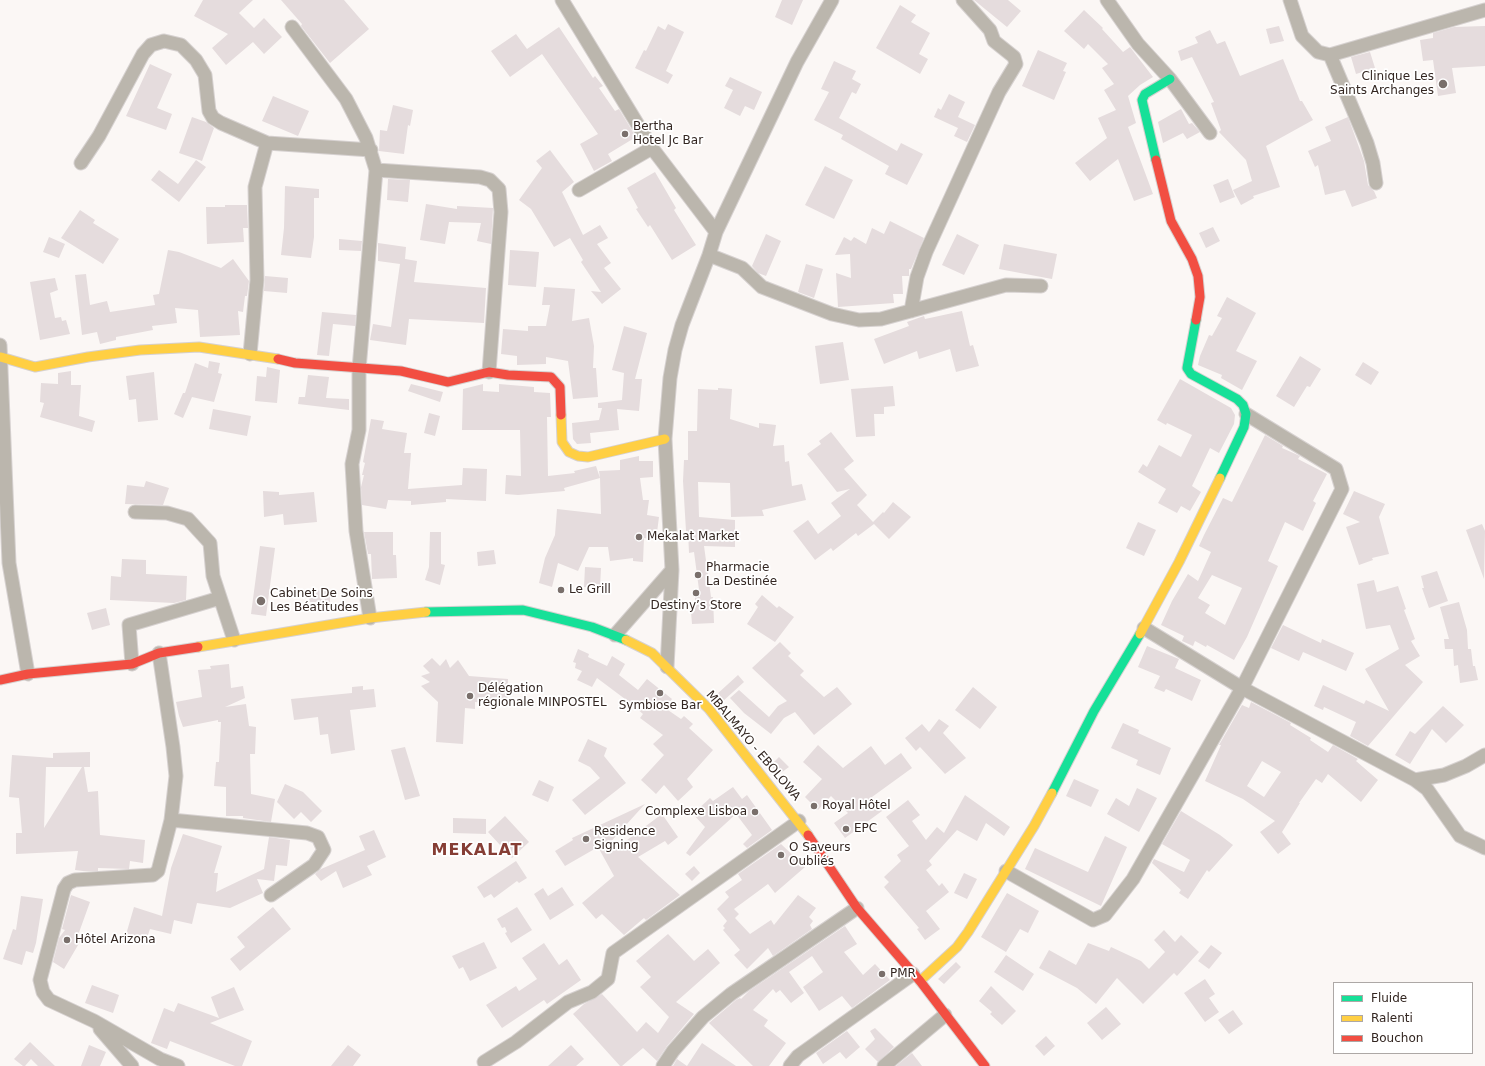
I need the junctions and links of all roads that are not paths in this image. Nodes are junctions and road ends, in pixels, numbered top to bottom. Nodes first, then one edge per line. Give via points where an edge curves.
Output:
1 (562, 0) edge
2 (832, 0) edge
3 (963, 0) edge
4 (1107, 0) edge
5 (1290, 0) edge
6 (1485, 10) edge
7 (292, 27) dead end
8 (1330, 54) junction
9 (1170, 79) junction
10 (1210, 133) dead end
11 (267, 143) junction
12 (652, 148) junction
13 (371, 150) junction
14 (81, 163) dead end
15 (376, 170) junction
16 (1376, 183) dead end
17 (579, 190) dead end
18 (716, 232) junction
19 (710, 255) junction
20 (1041, 286) dead end
21 (911, 311) junction
22 (1, 351) edge
23 (250, 354) junction
24 (360, 369) junction
25 (489, 372) junction
26 (1246, 414) junction
27 (665, 438) junction
28 (135, 512) dead end
29 (672, 570) junction
30 (220, 598) junction
31 (370, 618) junction
32 (1144, 628) junction
33 (615, 635) junction
34 (234, 640) junction
35 (159, 653) junction
36 (132, 664) junction
37 (667, 667) junction
38 (28, 674) junction
39 (0, 680) edge
40 (1242, 688) junction
41 (1485, 754) edge
42 (1415, 780) junction
43 (171, 820) junction
44 (799, 821) junction
45 (1485, 848) edge
46 (1006, 871) junction
47 (271, 894) dead end
48 (857, 908) junction
49 (916, 978) junction
50 (945, 1015) junction
51 (94, 1021) junction
52 (484, 1062) dead end
53 (132, 1066) edge
54 (178, 1066) edge
55 (663, 1066) edge
56 (790, 1066) edge
57 (884, 1066) edge
58 (985, 1066) edge

1 - 12 street
2 - 18 street via 797,62
3 - 21 street via 990,30 994,41 1014,57 1016,64 999,92 926,252 917,277
4 - 9 street via 1138,44
5 - 8 street via 1302,36 1318,52
6 - 8 street
7 - 13 street via 346,99
8 - 16 street via 1367,143
9 - 10 street
9 - 26 main road via 1145,94 1142,100 1169,214 1198,276 1200,297 1187,368 1191,374 1237,399 1243,405
11 - 13 street
11 - 14 street via 213,118 209,111 205,75 196,60 181,45 164,41 151,45 143,54 99,136
11 - 23 street via 255,187 257,280
12 - 17 street
12 - 18 street
13 - 15 street
15 - 24 street
15 - 25 street via 480,177 490,180 499,189 501,212
18 - 19 street
19 - 21 street via 742,268 762,287 844,318 881,320
19 - 27 street via 682,325 675,350
20 - 21 street via 1006,285
22 - 23 main road via 35,367 140,350 198,347
22 - 38 street via 9,563
23 - 24 main road via 295,363
24 - 25 main road via 401,371 448,382
24 - 31 street via 360,430 352,464 356,531
25 - 27 main road via 552,377 557,381 560,387 562,442 569,452 578,456 588,457
26 - 32 main road via 1244,427
26 - 40 street via 1336,469 1342,489
27 - 29 street
28 - 30 street via 167,513 188,519 210,543 213,576
29 - 33 street
29 - 37 street
30 - 34 street
30 - 36 street via 129,625
31 - 33 main road, MBALMAYO - EBOLOWA via 434,610 523,610
31 - 34 main road, MBALMAYO - EBOLOWA
32 - 40 street
32 - 46 main road via 1104,692 1057,784
33 - 37 main road, MBALMAYO - EBOLOWA via 652,653
34 - 35 main road, MBALMAYO - EBOLOWA
35 - 36 main road, MBALMAYO - EBOLOWA
35 - 43 street via 176,776
36 - 38 main road, MBALMAYO - EBOLOWA
37 - 44 main road, MBALMAYO - EBOLOWA via 709,709
38 - 39 main road, MBALMAYO - EBOLOWA
40 - 42 street
40 - 46 street via 1132,879 1105,915 1092,920
41 - 42 street via 1466,766 1444,775
42 - 45 street via 1427,789 1460,836
43 - 47 street via 307,833 318,838 324,850 314,865
43 - 51 street via 158,871 153,875 75,880 68,883 64,889 40,980 43,992 49,1000
44 - 48 main road, MBALMAYO - EBOLOWA
44 - 52 street via 613,953 608,979 592,992 568,1002 516,1042
46 - 49 main road via 968,932 953,951
48 - 49 main road, MBALMAYO - EBOLOWA
48 - 55 street via 731,994 703,1018
49 - 50 main road, MBALMAYO - EBOLOWA
49 - 56 street via 798,1056
50 - 57 street
50 - 58 main road, MBALMAYO - EBOLOWA
51 - 53 street
51 - 54 street via 153,1056

